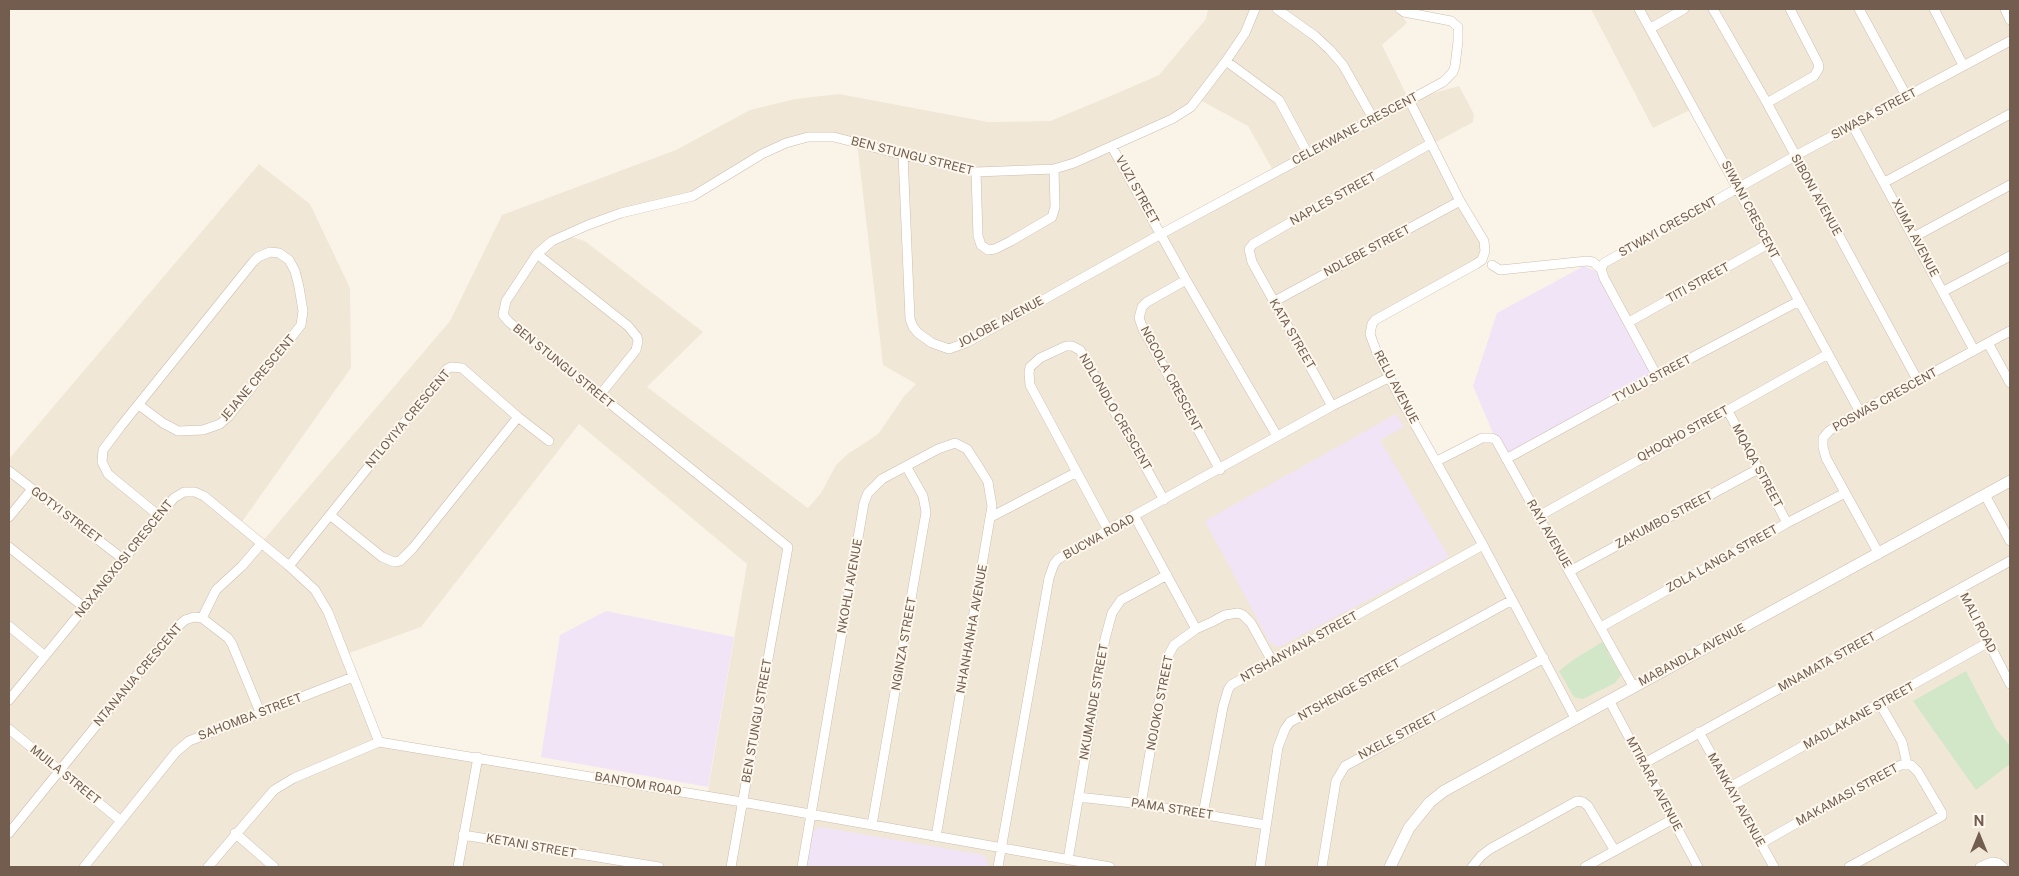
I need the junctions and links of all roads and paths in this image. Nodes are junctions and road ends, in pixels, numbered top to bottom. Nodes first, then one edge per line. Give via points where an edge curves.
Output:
1 (1254, 9) edge
2 (1277, 9) edge
3 (1400, 9) edge
4 (1639, 9) edge
5 (1684, 9) edge
6 (1713, 9) edge
7 (1790, 9) edge
8 (1859, 9) edge
9 (1934, 9) edge
10 (2004, 9) edge
11 (2010, 20) edge
12 (1651, 28) junction
13 (2010, 41) edge
14 (1226, 61) junction
15 (1963, 65) junction
16 (1906, 97) junction
17 (1409, 100) junction
18 (1767, 103) junction
19 (2010, 114) edge
20 (1374, 120) junction
21 (1853, 126) junction
22 (1430, 144) junction
23 (1112, 147) junction
24 (1308, 154) junction
25 (903, 156) junction
26 (1795, 156) junction
27 (1054, 169) junction
28 (976, 172) junction
29 (1884, 182) junction
30 (2010, 185) edge
31 (1738, 189) junction
32 (1460, 201) junction
33 (1161, 234) junction
34 (1914, 237) junction
35 (1768, 244) junction
36 (537, 254) junction
37 (2010, 256) edge
38 (1252, 262) joint
39 (1492, 264) dead end
40 (1601, 269) junction
41 (1186, 280) junction
42 (1944, 291) junction
43 (1799, 300) junction
44 (1273, 302) junction
45 (1628, 322) junction
46 (2010, 331) edge
47 (1988, 343) junction
48 (1974, 350) junction
49 (1828, 354) junction
50 (1657, 376) junction
51 (1390, 377) junction
52 (1918, 381) junction
53 (2010, 383) edge
54 (600, 395) junction
55 (139, 405) junction
56 (1332, 406) junction
57 (1727, 410) junction
58 (1860, 412) junction
59 (518, 417) junction
60 (1277, 436) junction
61 (549, 441) dead end
62 (1506, 459) junction
63 (1437, 462) junction
64 (906, 466) junction
65 (1758, 469) junction
66 (1220, 470) junction
67 (9, 471) edge
68 (1077, 472) junction
69 (2010, 480) edge
70 (32, 489) junction
71 (1845, 493) junction
72 (1985, 495) junction
73 (1164, 500) junction
74 (330, 514) junction
75 (158, 516) junction
76 (1539, 516) junction
77 (9, 517) edge
78 (991, 517) junction
79 (1135, 517) junction
80 (1787, 523) junction
81 (1108, 530) junction
82 (2010, 541) edge
83 (261, 544) junction
84 (1484, 545) junction
85 (9, 547) edge
86 (1879, 554) junction
87 (123, 559) junction
88 (2010, 562) edge
89 (290, 566) junction
90 (1570, 570) junction
91 (1166, 575) junction
92 (1961, 589) junction
93 (1512, 600) junction
94 (85, 608) junction
95 (202, 618) junction
96 (9, 626) edge
97 (1601, 627) junction
98 (1196, 629) junction
99 (1987, 643) junction
100 (45, 656) junction
101 (1544, 658) junction
102 (1272, 661) junction
103 (353, 677) junction
104 (2010, 684) edge
105 (1633, 686) junction
106 (9, 700) edge
107 (1609, 700) junction
108 (1880, 704) junction
109 (260, 712) junction
110 (1576, 718) junction
111 (9, 729) edge
112 (1699, 732) junction
113 (379, 742) junction
114 (478, 757) junction
115 (1643, 764) junction
116 (1907, 764) junction
117 (60, 771) junction
118 (1730, 787) junction
119 (1078, 797) junction
120 (742, 802) junction
121 (1141, 804) junction
122 (1203, 814) junction
123 (811, 815) junction
124 (1672, 819) junction
125 (121, 821) junction
126 (1266, 825) junction
127 (872, 826) junction
128 (9, 833) edge
129 (235, 833) junction
130 (463, 835) junction
131 (936, 837) junction
132 (1760, 844) junction
133 (1001, 849) junction
134 (1615, 851) junction
135 (1397, 855) junction
136 (1068, 860) junction
137 (84, 867) edge
138 (208, 867) edge
139 (274, 867) edge
140 (458, 867) edge
141 (659, 867) edge
142 (731, 867) edge
143 (802, 867) edge
144 (998, 867) edge
145 (1110, 867) edge
146 (1260, 867) edge
147 (1322, 867) edge
148 (1390, 867) edge
149 (1397, 867) edge
150 (1472, 867) edge
151 (1585, 867) edge
152 (1698, 867) edge
153 (1774, 867) edge
154 (1849, 867) edge
155 (1980, 867) edge
156 (2003, 867) edge

1 - 14 street, BEN STUNGU STREET via 1245,32
2 - 20 street via 1330,50 1342,64
3 - 17 street, CELEKWANE CRESCENT via 1451,21 1458,27 1457,56 1452,72 1443,82
4 - 12 street, SIWANI CRESCENT
5 - 12 street
6 - 18 street, SIBONI AVENUE
7 - 18 street via 1819,68 1814,76
8 - 16 street
9 - 15 street
10 - 11 street
12 - 31 street, SIWANI CRESCENT
13 - 15 street, SIWASA STREET
14 - 23 street, BEN STUNGU STREET via 1198,99 1184,112
14 - 24 street via 1280,100
15 - 16 street, SIWASA STREET
16 - 21 street, SIWASA STREET
17 - 20 street, CELEKWANE CRESCENT
17 - 22 street, RELU AVENUE
18 - 26 street, SIBONI AVENUE
19 - 29 street
20 - 24 street, CELEKWANE CRESCENT
21 - 26 street, SIWASA STREET
21 - 29 street, XUMA AVENUE
22 - 32 street, RELU AVENUE
22 - 38 street, NAPLES STREET via 1253,244 1248,252
23 - 27 street, BEN STUNGU STREET
23 - 33 street, VUZI STREET
24 - 33 street, CELEKWANE CRESCENT
25 - 28 street, BEN STUNGU STREET
25 - 33 street, JOLOBE AVENUE via 910,319 918,333 949,349 968,342
25 - 36 street, BEN STUNGU STREET via 834,137 800,139 762,154 693,196 621,213 588,225 552,241
26 - 31 street, SIWASA STREET
26 - 52 street, SIBONI AVENUE
27 - 28 street, BEN STUNGU STREET
27 - 28 street via 1055,207 1052,217 988,250 978,236
29 - 34 street, XUMA AVENUE
30 - 34 street
31 - 35 street, SIWANI CRESCENT
31 - 40 street, STWAYI CRESCENT via 1620,253 1604,263
32 - 44 street, NDLEBE STREET
32 - 51 street, RELU AVENUE via 1484,241 1484,256 1476,264 1372,324 1372,342
33 - 41 street
34 - 42 street, XUMA AVENUE
35 - 43 street, SIWANI CRESCENT
35 - 45 street, TITI STREET
36 - 54 street, BEN STUNGU STREET via 506,301 503,315
36 - 54 street via 628,326 637,337 636,350
37 - 42 street
38 - 44 street, KATA STREET
39 - 40 street via 1500,270 1587,261
40 - 45 street
41 - 60 street
41 - 66 street, NGCOLA CRESCENT via 1147,302 1139,318
42 - 48 street, XUMA AVENUE
43 - 49 street, SIWANI CRESCENT
43 - 50 street, TYULU STREET
44 - 56 street, KATA STREET
45 - 50 street
46 - 47 street, POSWAS CRESCENT
47 - 48 street, POSWAS CRESCENT
47 - 53 street
48 - 52 street, POSWAS CRESCENT
49 - 57 street, QHOQHO STREET
49 - 58 street, SIWANI CRESCENT
50 - 62 street, TYULU STREET
51 - 56 street, BUCWA ROAD
51 - 63 street, RELU AVENUE
52 - 58 street, POSWAS CRESCENT
54 - 120 street, BEN STUNGU STREET via 788,547
55 - 55 street, JEJANE CRESCENT via 258,257 270,252 279,253 289,260 299,287 302,325 229,416 220,424 203,430 178,431
55 - 75 street, JEJANE CRESCENT via 106,445 102,462 108,474
56 - 60 street, BUCWA ROAD
57 - 65 street, MQAQA STREET
57 - 76 street, QHOQHO STREET
58 - 71 street, POSWAS CRESCENT via 1823,438 1824,452
59 - 61 street, NTLOYIYA CRESCENT
59 - 74 street via 400,561 382,557
59 - 74 street, NTLOYIYA CRESCENT via 462,368 447,369
60 - 66 street, BUCWA ROAD
62 - 63 street, RAYI AVENUE via 1496,440 1487,437
62 - 76 street, RAYI AVENUE
63 - 84 street, RELU AVENUE
64 - 78 street, NKOHLI AVENUE via 947,445 955,443 965,447 988,482 992,497
64 - 123 street, NKOHLI AVENUE via 874,486 864,503
64 - 127 street, NGINZA STREET via 923,496 926,512
65 - 80 street, MQAQA STREET
65 - 90 street, ZAKUMBO STREET
66 - 73 street, BUCWA ROAD
67 - 70 street, GOTYI STREET
68 - 73 street, NDLONDLO CRESCENT via 1034,394 1029,378 1033,363 1066,346 1080,350
68 - 78 street
68 - 81 street, NDLONDLO CRESCENT
69 - 72 street, MABANDLA AVENUE
70 - 77 street
70 - 87 street, GOTYI STREET
71 - 80 street, ZOLA LANGA STREET
71 - 86 street, POSWAS CRESCENT
72 - 82 street
72 - 86 street, MABANDLA AVENUE
73 - 79 street, BUCWA ROAD
74 - 89 street, NTLOYIYA CRESCENT
75 - 83 street, NGXANGXOSI CRESCENT via 179,494 195,492
75 - 87 street, NGXANGXOSI CRESCENT
76 - 90 street, RAYI AVENUE
78 - 131 street, NHANHANHA AVENUE
79 - 81 street, BUCWA ROAD
79 - 91 street
80 - 97 street, ZOLA LANGA STREET
81 - 133 street, BUCWA ROAD via 1058,559 1051,569
83 - 89 street, NGXANGXOSI CRESCENT
83 - 95 street via 216,590
84 - 93 street, RELU AVENUE
84 - 102 street, NTSHANYANA STREET
85 - 94 street
86 - 105 street, MABANDLA AVENUE
87 - 94 street, NGXANGXOSI CRESCENT
88 - 92 street, MNAMATA STREET
89 - 103 street, NGXANGXOSI CRESCENT via 308,582 321,600
90 - 97 street, RAYI AVENUE
91 - 98 street
91 - 119 street, NKUMANDE STREET via 1121,600 1112,613
92 - 99 street, MALI ROAD
92 - 112 street, MNAMATA STREET
93 - 101 street, RELU AVENUE
93 - 126 street, NTSHENGE STREET via 1290,722 1278,747
94 - 100 street, NGXANGXOSI CRESCENT
95 - 109 street via 222,632 232,644
95 - 117 street, NTANANJA CRESCENT via 190,618 178,625
96 - 100 street
97 - 105 street, RAYI AVENUE
98 - 102 street, NOJOKO STREET via 1225,615 1243,615 1252,623
98 - 121 street, NOJOKO STREET via 1174,644 1167,658
99 - 104 street, MALI ROAD
99 - 108 street, MADLAKANE STREET
100 - 106 street, NGXANGXOSI CRESCENT
101 - 110 street, RELU AVENUE
101 - 147 street, NXELE STREET via 1345,766 1336,781
102 - 122 street, NTSHANYANA STREET via 1231,685 1228,690
103 - 109 street, SAHOMBA STREET
103 - 113 street, NGXANGXOSI CRESCENT
105 - 107 street, MABANDLA AVENUE
107 - 110 street, MABANDLA AVENUE
107 - 115 street, MTIRARA AVENUE
108 - 116 street via 1902,742
108 - 118 street, MADLAKANE STREET
109 - 125 street, SAHOMBA STREET via 196,737 183,746
110 - 135 street, MABANDLA AVENUE via 1444,791 1420,813
111 - 117 street, MUILA STREET
112 - 115 street, MNAMATA STREET
112 - 118 street, MANKAYI AVENUE
113 - 114 street, BANTOM ROAD
113 - 129 street via 282,784
114 - 120 street, BANTOM ROAD
114 - 130 street
115 - 124 street, MTIRARA AVENUE
116 - 132 street, MAKAMASI STREET via 1888,771
116 - 154 street, MAKAMASI STREET via 1918,772 1942,813 1940,818
117 - 125 street, MUILA STREET
117 - 128 street, NTANANJA CRESCENT
118 - 132 street, MANKAYI AVENUE
119 - 121 street, PAMA STREET
119 - 136 street, NKUMANDE STREET
120 - 123 street, BANTOM ROAD
120 - 142 street
121 - 122 street, PAMA STREET
122 - 126 street, PAMA STREET
123 - 127 street, BANTOM ROAD
123 - 143 street, NKOHLI AVENUE
124 - 134 street
124 - 152 street, MTIRARA AVENUE
125 - 137 street, SAHOMBA STREET
126 - 146 street, NTSHENGE STREET
127 - 131 street, BANTOM ROAD
129 - 138 street
129 - 139 street
130 - 140 street
130 - 141 street, KETANI STREET
131 - 133 street, BANTOM ROAD
132 - 153 street, MANKAYI AVENUE
133 - 136 street, BANTOM ROAD
133 - 144 street, BUCWA ROAD
134 - 150 street via 1588,806 1577,801 1497,845
134 - 151 street
135 - 148 street, MABANDLA AVENUE
135 - 149 street, MABANDLA AVENUE
136 - 145 street, BANTOM ROAD
155 - 156 street via 1992,862

